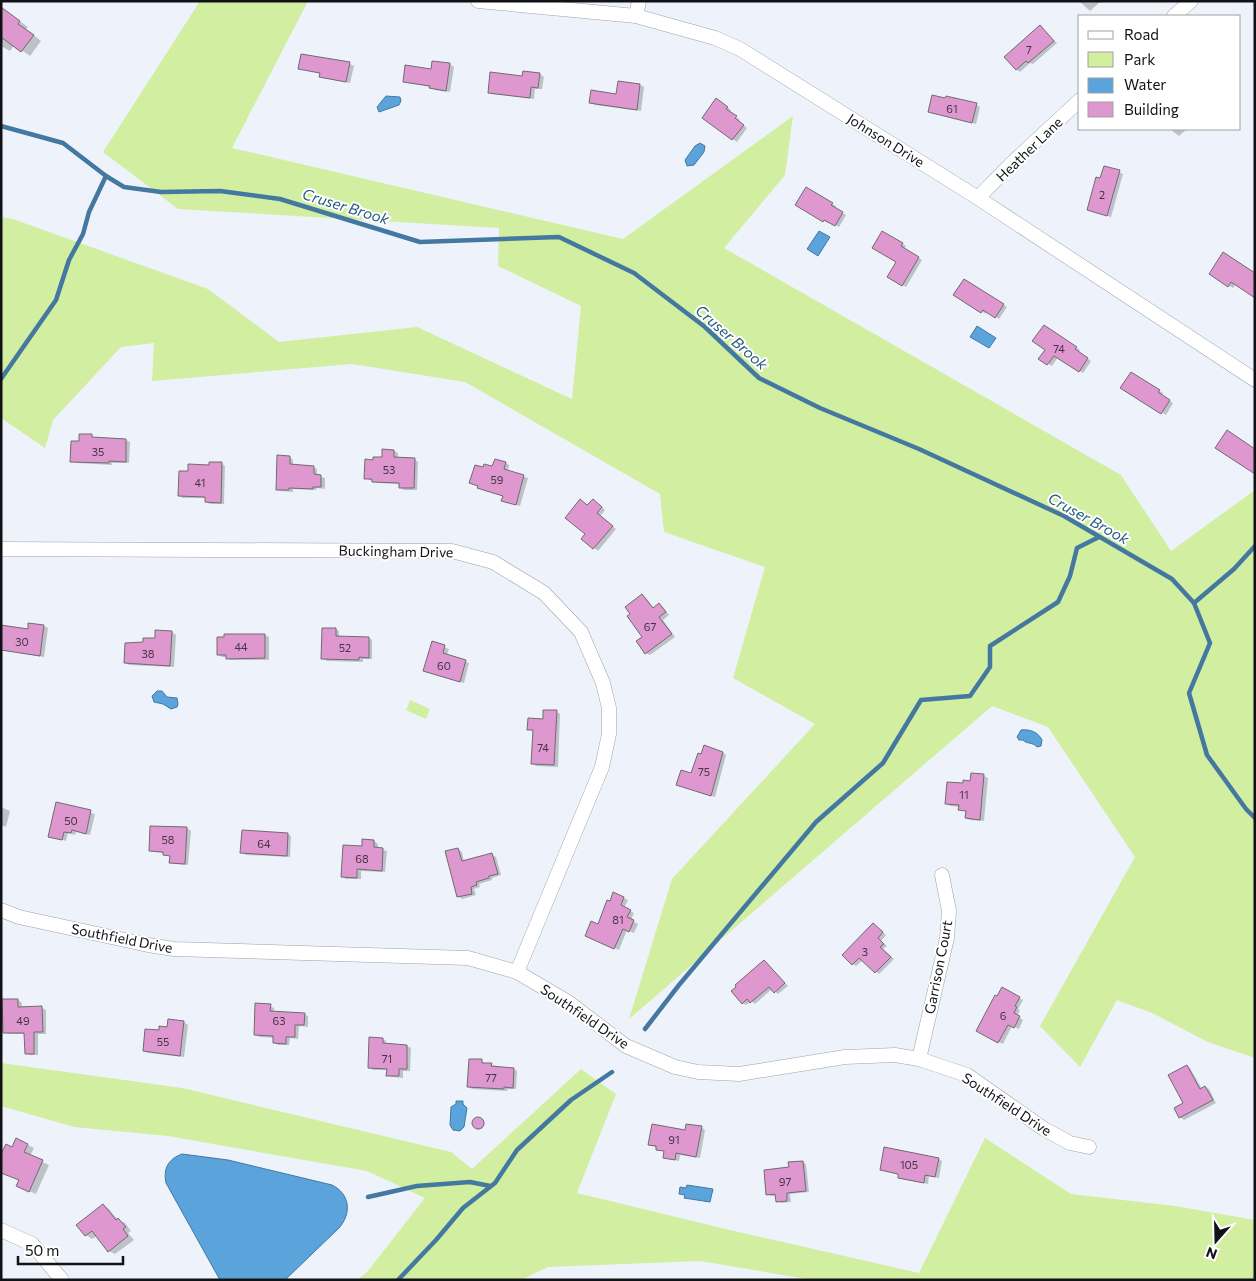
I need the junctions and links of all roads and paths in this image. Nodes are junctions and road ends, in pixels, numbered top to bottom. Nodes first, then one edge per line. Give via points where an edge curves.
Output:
1 (478, 1) edge
2 (640, 1) edge
3 (1191, 1) edge
4 (1175, 15) edge
5 (636, 16) junction
6 (1078, 102) edge
7 (978, 198) junction
8 (1255, 380) edge
9 (1, 549) edge
10 (942, 874) dead end
11 (1, 910) edge
12 (517, 972) junction
13 (919, 1059) junction
14 (1089, 1147) dead end
15 (1, 1230) edge
16 (62, 1280) edge

1 - 5 street, Johnson Drive
2 - 5 street
3 - 4 street
5 - 7 street, Johnson Drive via 715,38 740,49
6 - 7 street, Heather Lane
7 - 8 street, Johnson Drive
9 - 12 street, Buckingham Drive via 452,550 493,562 544,593 581,632 603,683 609,708 609,734 602,767
10 - 13 street, Garrison Court via 949,911 947,938
11 - 12 street, Southfield Drive via 28,919 174,949 443,956 468,958
12 - 13 street, Southfield Drive via 568,1002 626,1046 698,1072 739,1074 845,1057 895,1055
13 - 14 street, Southfield Drive via 967,1075 1044,1129 1070,1143
15 - 16 street via 32,1244

